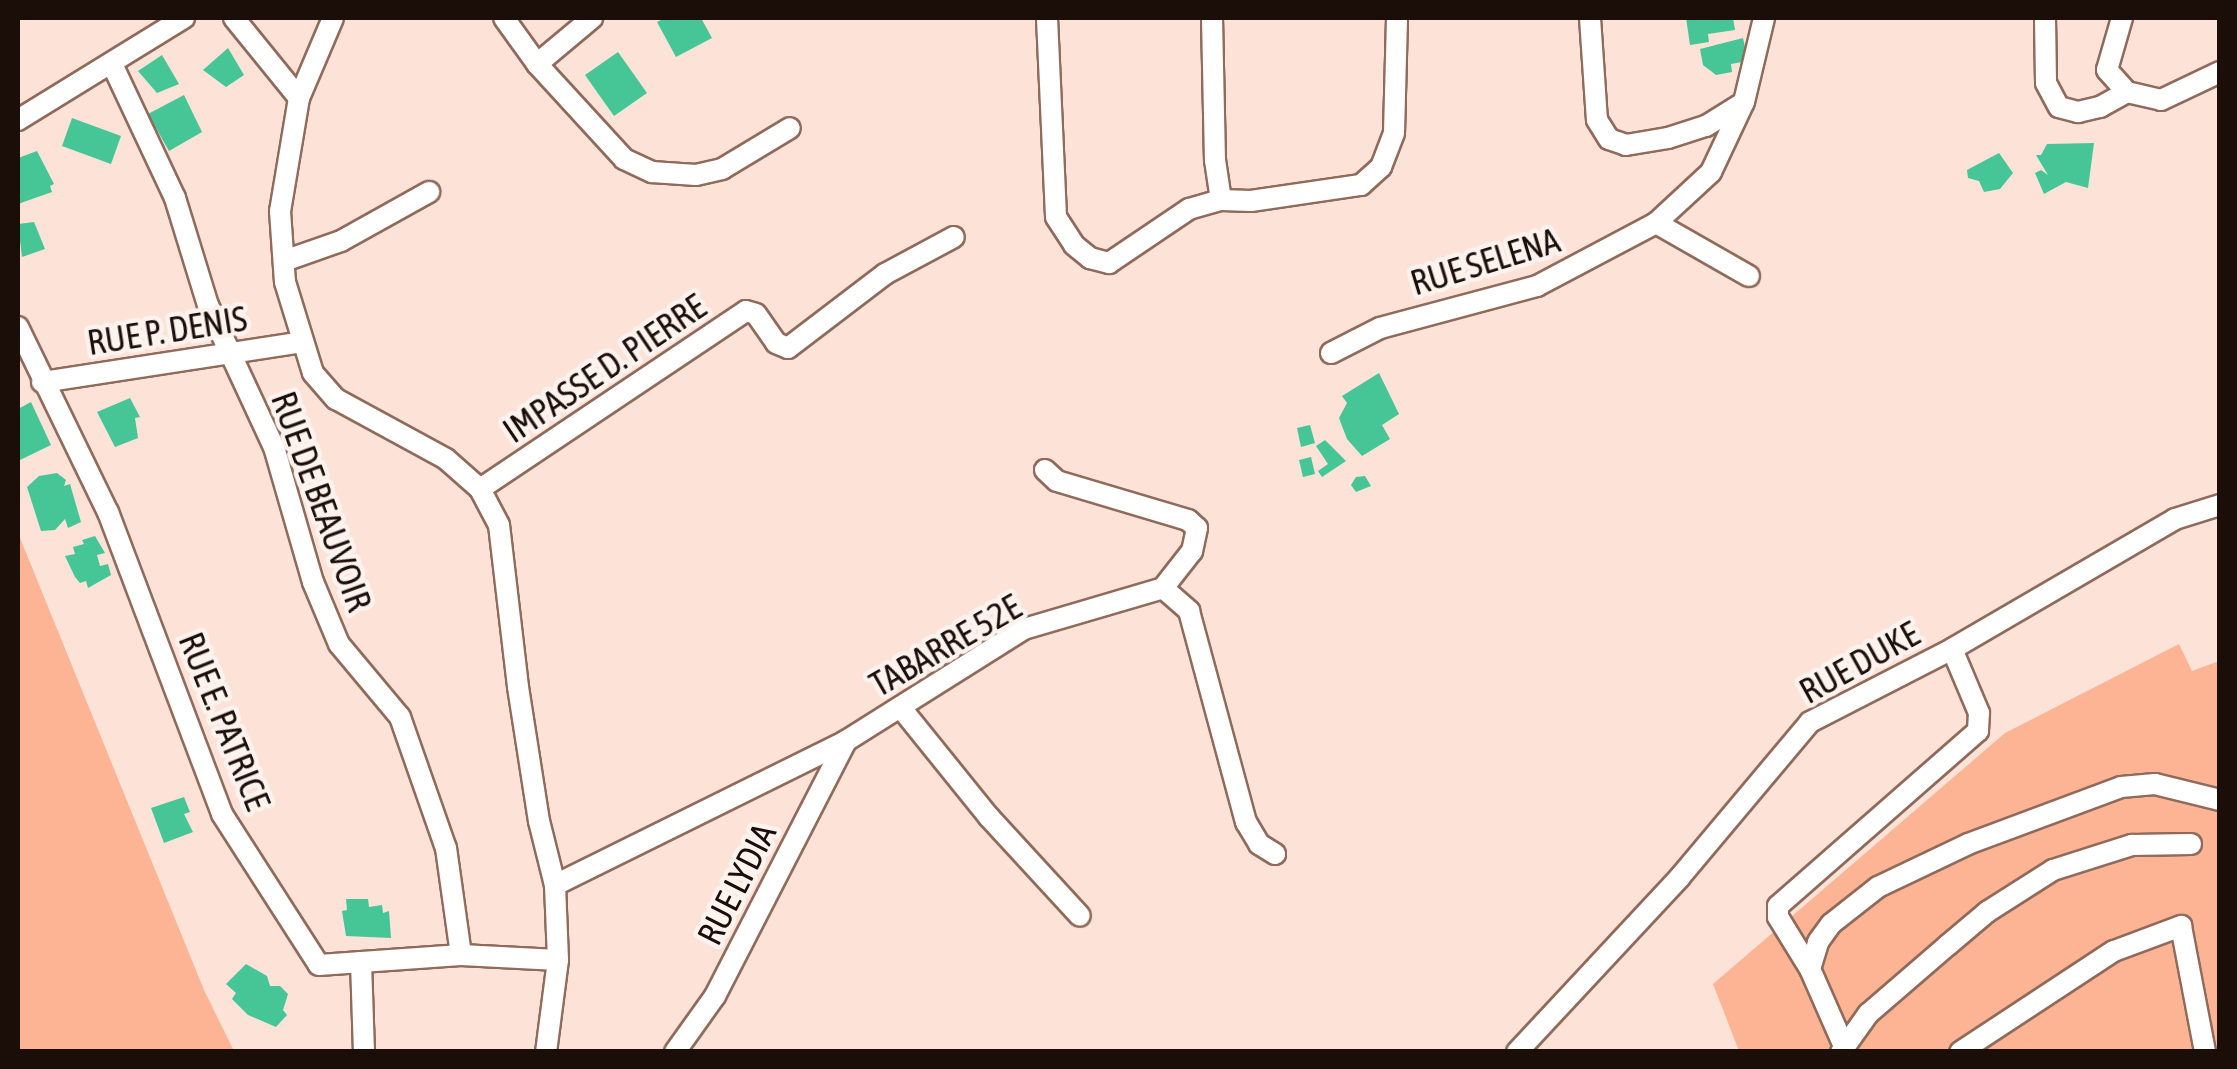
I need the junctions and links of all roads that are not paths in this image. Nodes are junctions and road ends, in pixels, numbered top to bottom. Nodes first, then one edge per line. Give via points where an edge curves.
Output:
1 (184, 18) edge
2 (234, 18) edge
3 (332, 18) edge
4 (504, 18) edge
5 (592, 18) edge
6 (1048, 18) edge
7 (1212, 18) edge
8 (1397, 18) edge
9 (1590, 18) edge
10 (1764, 18) edge
11 (2045, 18) edge
12 (2122, 18) edge
13 (112, 64) junction
14 (537, 64) junction
15 (2220, 72) edge
16 (2127, 92) junction
17 (299, 98) junction
18 (1744, 102) junction
19 (18, 120) edge
20 (790, 128) dead end
21 (429, 192) dead end
22 (1221, 200) junction
23 (1656, 223) junction
24 (954, 237) dead end
25 (284, 261) junction
26 (1749, 276) dead end
27 (18, 327) edge
28 (302, 342) junction
29 (232, 353) junction
30 (1331, 353) dead end
31 (42, 382) junction
32 (1045, 470) dead end
33 (480, 489) junction
34 (2220, 505) edge
35 (1164, 588) junction
36 (1952, 649) junction
37 (901, 708) junction
38 (846, 741) junction
39 (2220, 800) edge
40 (2191, 844) dead end
41 (1275, 854) dead end
42 (556, 886) junction
43 (1080, 916) dead end
44 (461, 955) junction
45 (558, 960) junction
46 (361, 962) junction
47 (1810, 969) junction
48 (1842, 1048) edge
49 (364, 1052) edge
50 (546, 1052) edge
51 (675, 1052) edge
52 (1517, 1052) edge
53 (1960, 1052) edge
54 (2204, 1052) edge

1 - 13 street
2 - 17 street
3 - 17 street
4 - 14 street
5 - 14 street
6 - 22 street via 1056,217 1074,246 1109,263 1189,209
7 - 22 street
8 - 22 street via 1394,133 1380,167 1361,185 1338,190
9 - 18 street via 1597,120 1609,139 1626,145 1668,138 1706,126
10 - 18 street, RUE SELENA
11 - 16 street via 2046,83 2060,107 2078,112
12 - 16 street via 2107,70
13 - 19 street
13 - 29 street, RUE DE BEAUVOIR via 175,198 208,305
14 - 20 street via 624,159 652,172 722,169
15 - 16 street via 2161,100
17 - 25 street via 280,211
18 - 23 street, RUE SELENA via 1711,172
21 - 25 street via 341,241
23 - 26 street
23 - 30 street, RUE SELENA via 1538,286 1380,328
24 - 33 street, IMPASSE D. PIERRE via 886,274 788,348 746,311
25 - 28 street
27 - 31 street, RUE E. PATRICE
28 - 29 street, RUE P. DENIS
28 - 33 street via 313,374 336,398 446,459
29 - 31 street, RUE P. DENIS
29 - 44 street, RUE DE BEAUVOIR via 274,447 313,582 340,644 400,717 446,848
31 - 46 street, RUE E. PATRICE via 108,512 222,814 319,966
32 - 35 street via 1057,482 1197,528 1192,551
33 - 42 street via 499,524 539,821
34 - 36 street, RUE DUKE via 2175,519
35 - 37 street, TABARRE 52E via 1024,629
35 - 41 street via 1188,611 1246,822 1259,844
36 - 47 street via 1979,713 1978,731 1778,906
36 - 52 street, RUE DUKE via 1810,722 1680,878
37 - 38 street, TABARRE 52E
37 - 43 street
38 - 42 street, TABARRE 52E
38 - 51 street, RUE LYDIA via 715,996
39 - 47 street via 2155,784 2121,787 1968,844 1878,886 1842,914 1818,942
40 - 48 street via 2132,845 2053,870 1987,912 1868,1014
42 - 45 street
44 - 45 street, RUE E. PATRICE
44 - 46 street, RUE E. PATRICE
45 - 50 street
46 - 49 street
47 - 48 street
53 - 54 street via 2114,951 2181,926

